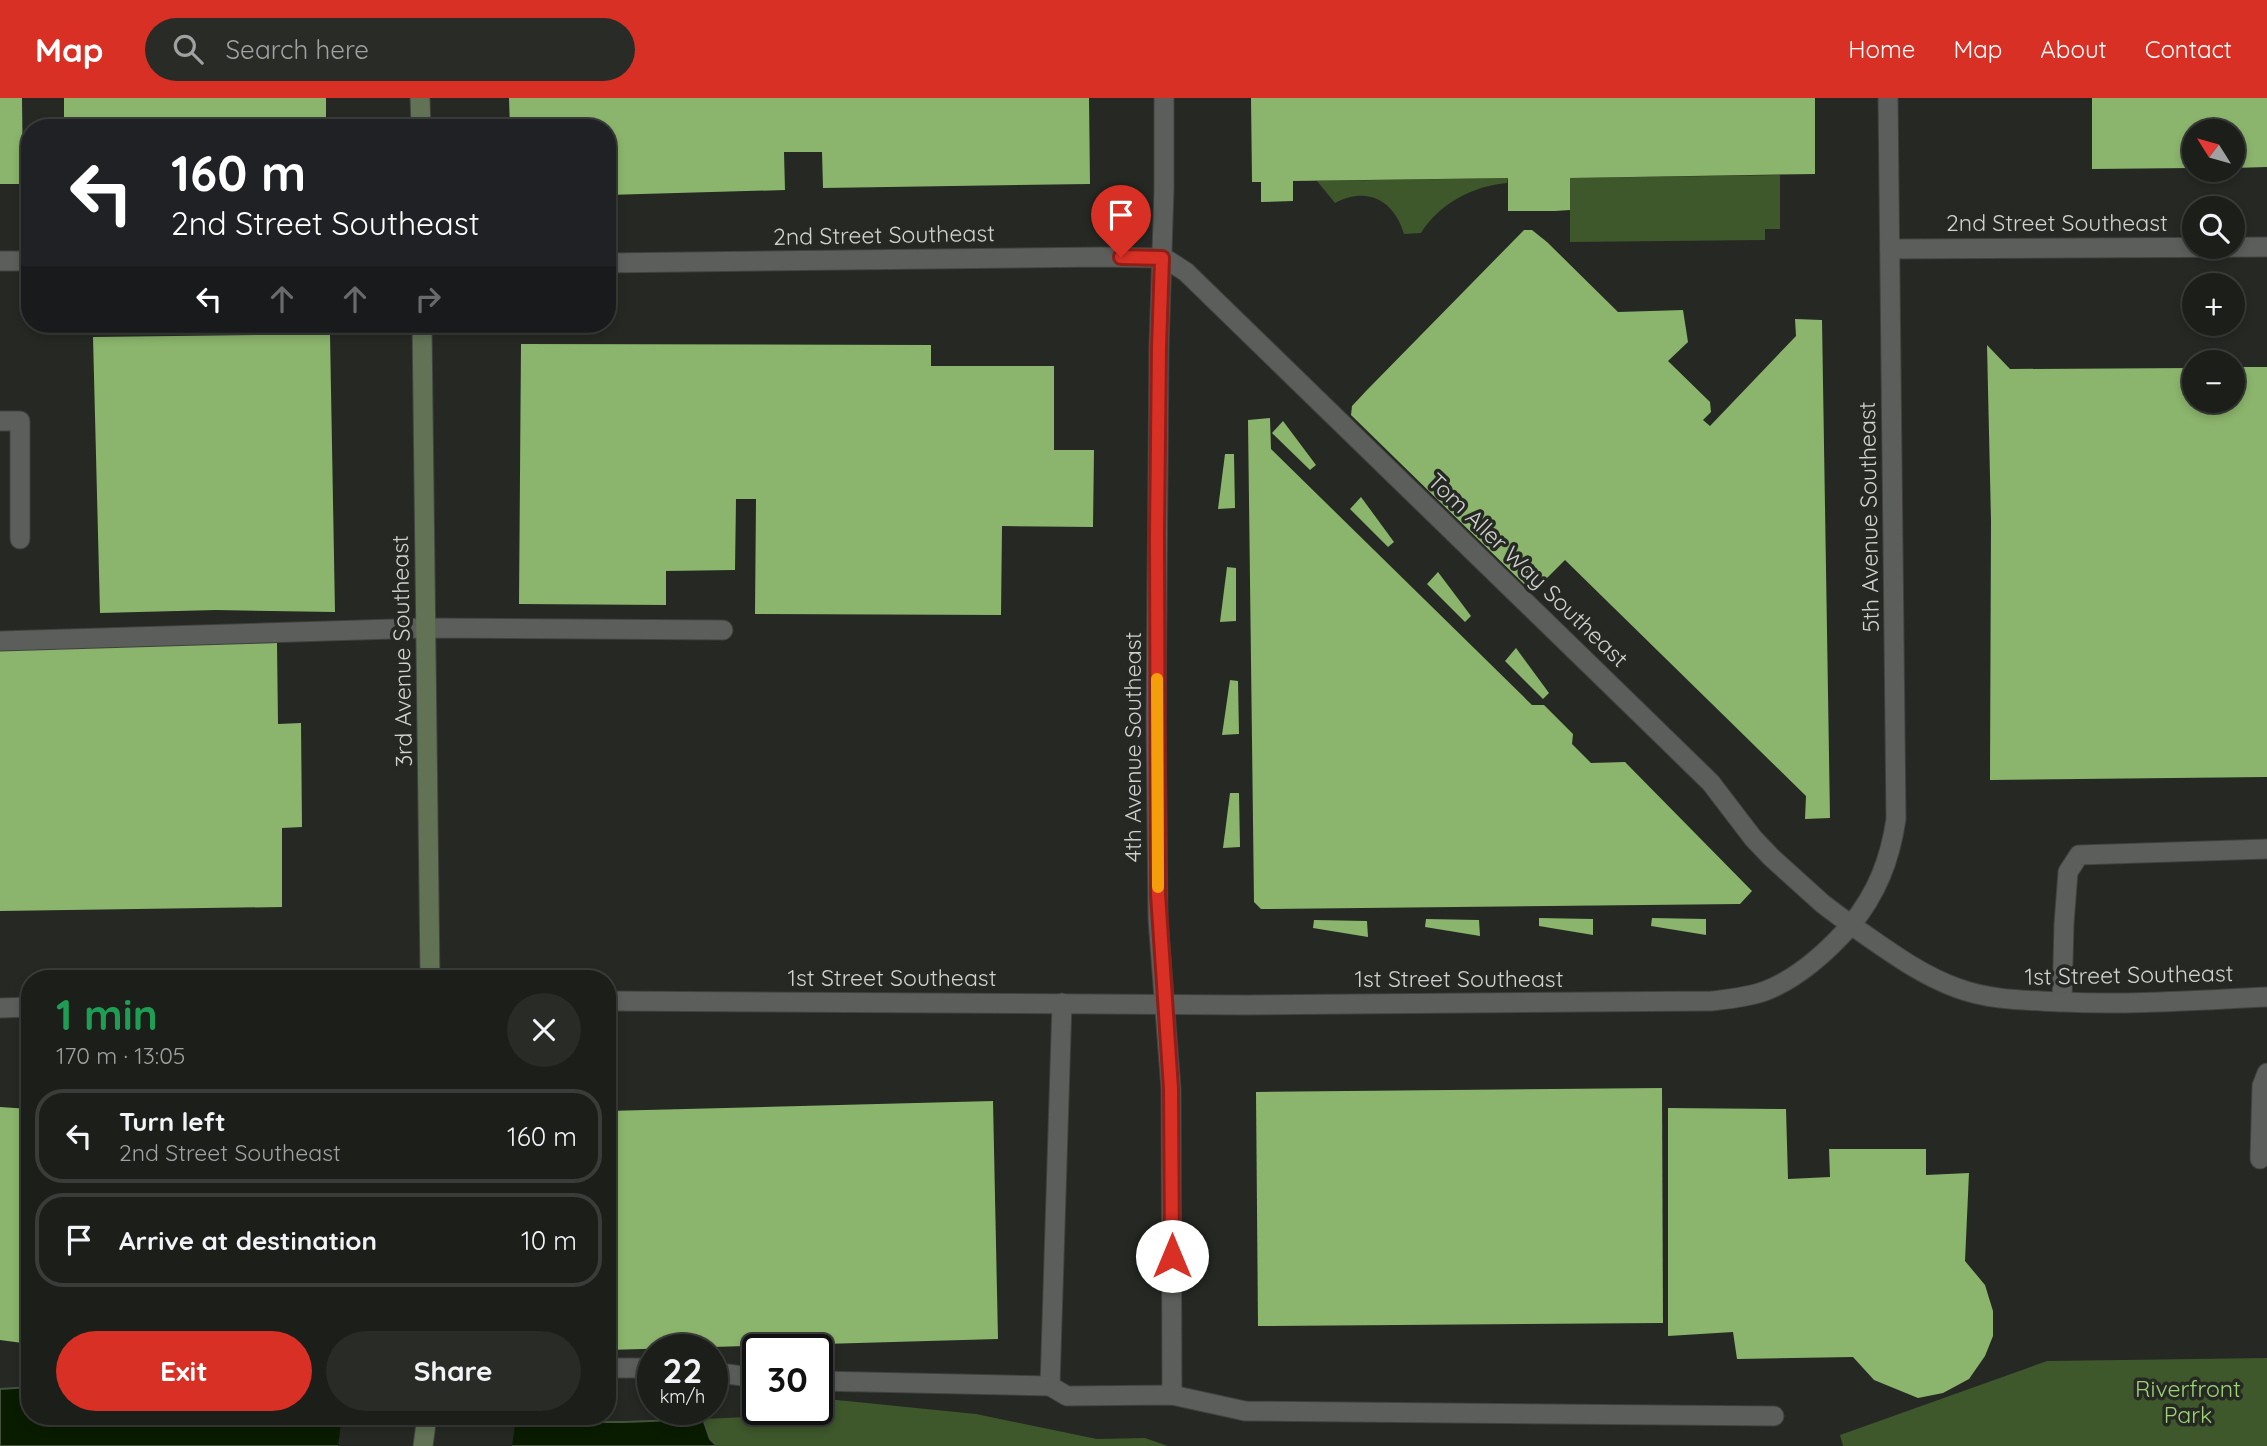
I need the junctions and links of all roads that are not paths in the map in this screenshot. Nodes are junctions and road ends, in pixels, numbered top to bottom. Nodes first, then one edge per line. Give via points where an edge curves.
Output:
1 (420, 98) edge
2 (1164, 98) edge
3 (1888, 98) edge
4 (421, 119) edge
5 (2267, 247) edge
6 (1890, 249) junction
7 (1162, 258) junction
8 (0, 261) edge
9 (21, 261) edge
10 (616, 263) edge
11 (422, 333) edge
12 (0, 421) edge
13 (20, 539) dead end
14 (426, 628) junction
15 (723, 630) dead end
16 (0, 641) edge
17 (2267, 849) edge
18 (1851, 925) junction
19 (430, 970) edge
20 (2267, 997) edge
21 (616, 1001) edge
22 (2062, 1002) junction
23 (1062, 1003) junction
24 (1166, 1004) junction
25 (21, 1007) edge
26 (0, 1008) edge
27 (2267, 1073) edge
28 (2260, 1159) dead end
29 (616, 1368) edge
30 (637, 1368) edge
31 (833, 1381) edge
32 (1050, 1386) junction
33 (1172, 1395) junction
34 (1774, 1416) dead end
35 (425, 1425) edge
36 (423, 1446) edge

1 - 4 main road
2 - 7 street, 4th Avenue Southeast
3 - 6 street, 5th Avenue Southeast
5 - 6 street, 2nd Street Southeast
6 - 18 street, 5th Avenue Southeast via 1896,819 1884,873
7 - 10 street, 2nd Street Southeast
7 - 18 street, Tom Aller Way Southeast via 1186,272 1711,783 1771,857
7 - 24 street, 4th Avenue Southeast via 1156,722 1158,919
8 - 9 street
11 - 14 main road, 3rd Avenue Southeast
12 - 13 street via 20,421
14 - 15 street
14 - 16 street
14 - 19 main road, 3rd Avenue Southeast
17 - 22 street via 2080,855 2068,872
18 - 22 street, 1st Street Southeast via 1920,971 1958,989 2000,999
18 - 24 street, 1st Street Southeast via 1826,952 1787,981 1763,992 1712,1001
20 - 22 street, 1st Street Southeast
21 - 23 street, 1st Street Southeast
23 - 24 street, 1st Street Southeast
23 - 32 street
24 - 33 street, 4th Avenue Southeast via 1171,1089
25 - 26 street
27 - 28 street via 2262,1086
29 - 30 street
31 - 32 street
32 - 33 street via 1067,1396
33 - 34 street via 1245,1411
35 - 36 main road

